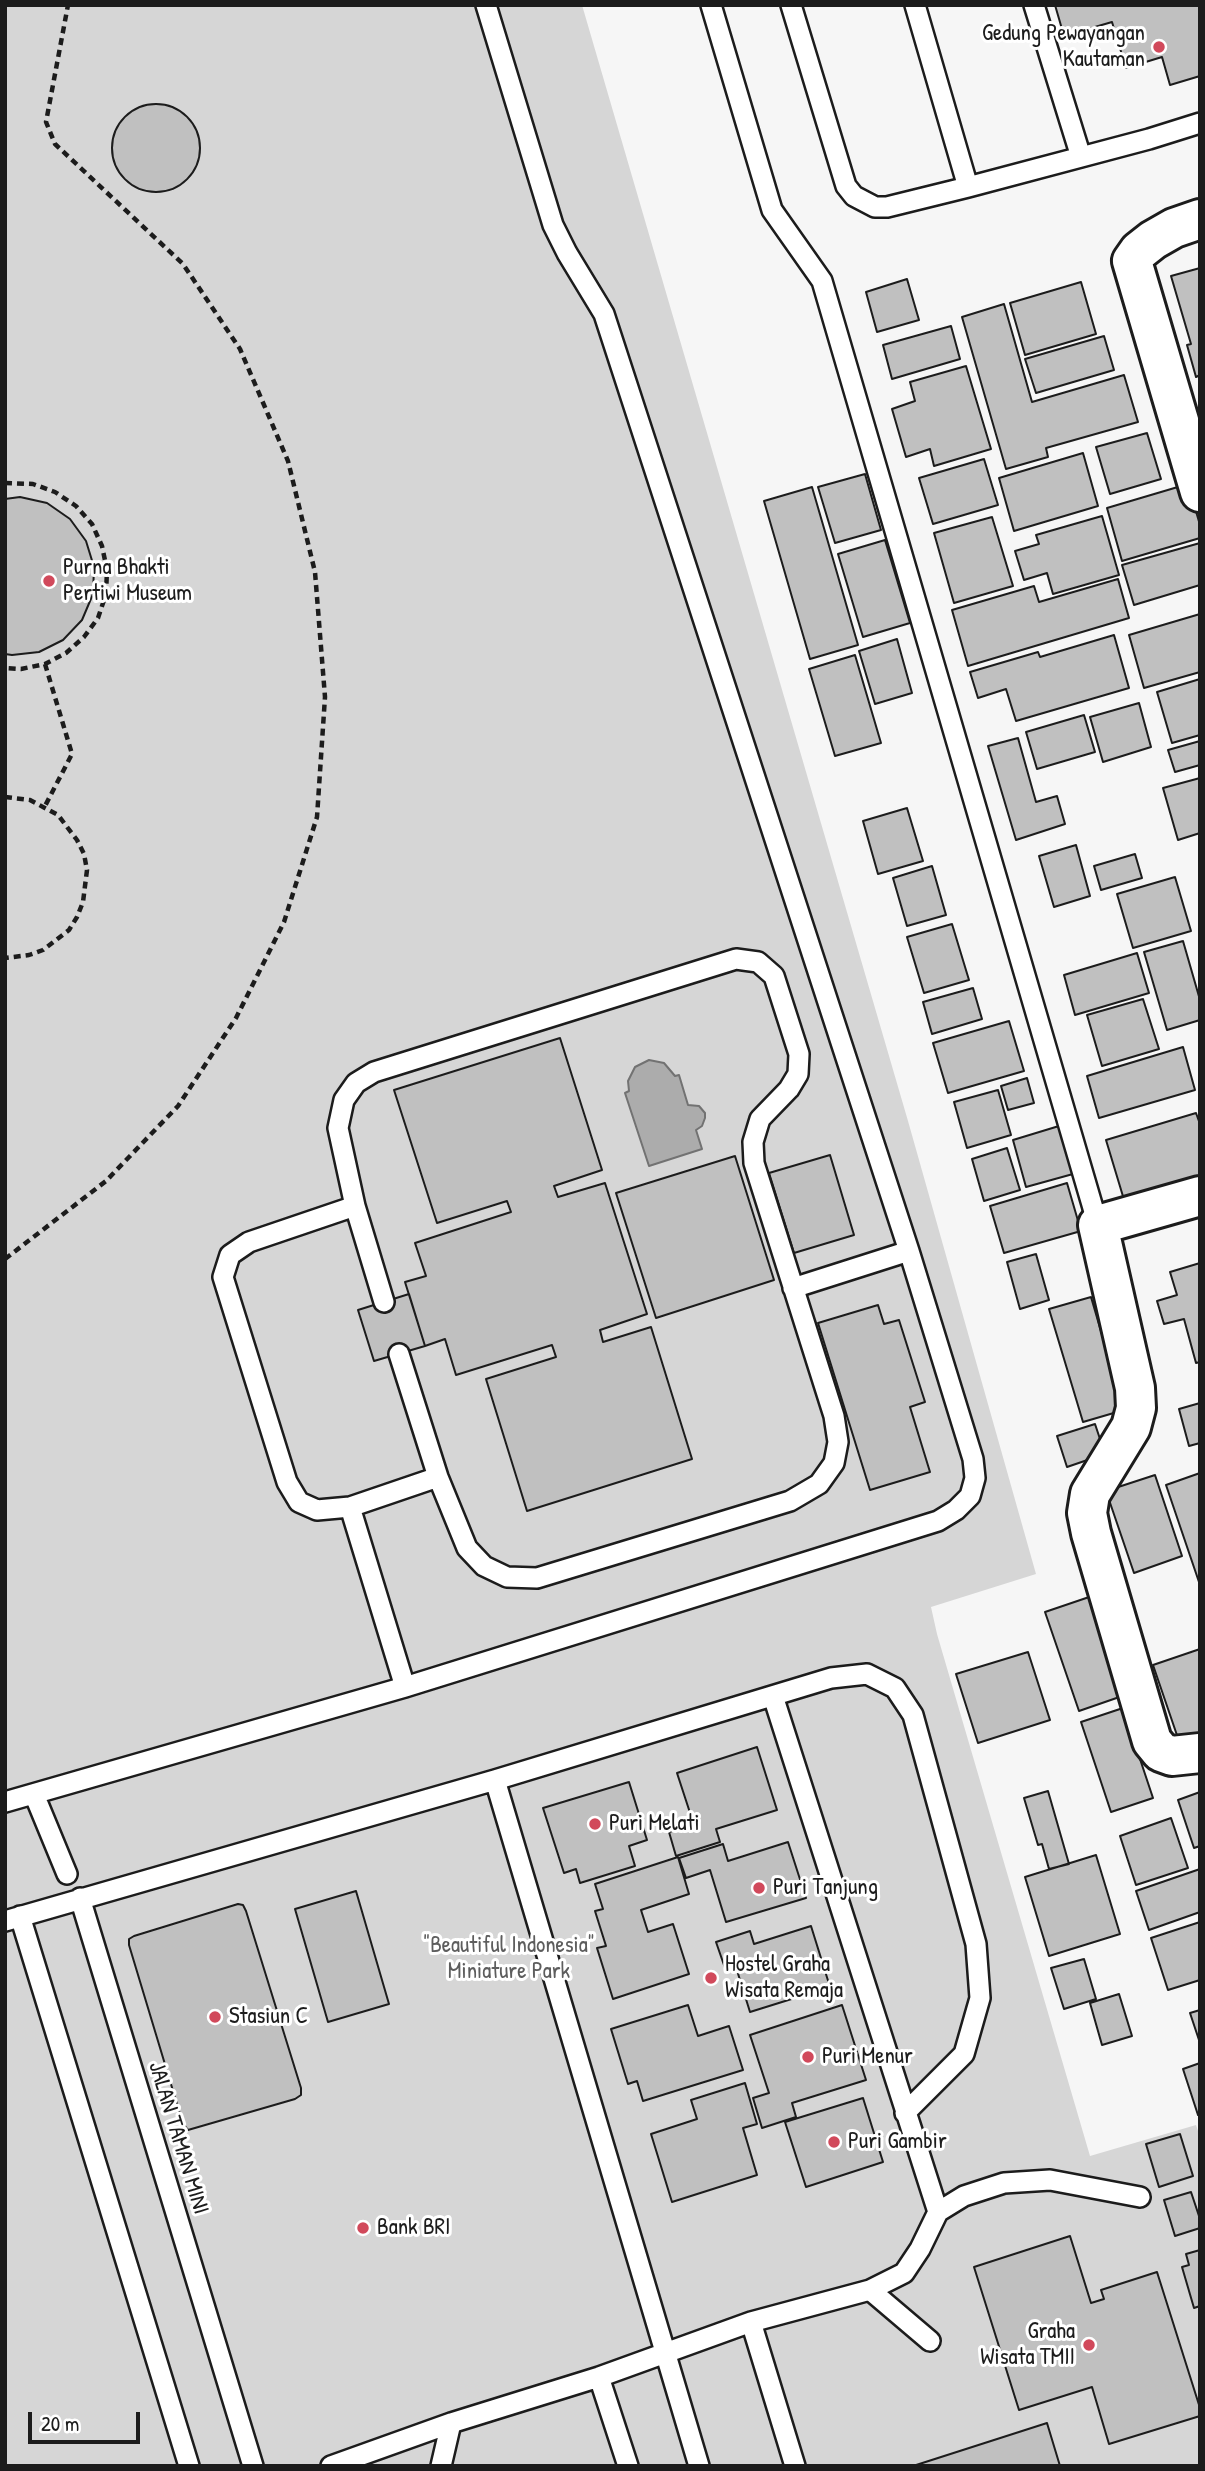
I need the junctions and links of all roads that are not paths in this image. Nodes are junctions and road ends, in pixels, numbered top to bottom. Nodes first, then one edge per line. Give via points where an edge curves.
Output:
1 (486, 5) edge
2 (711, 5) edge
3 (791, 5) edge
4 (915, 5) edge
5 (1034, 5) edge
6 (1200, 123) edge
7 (1081, 157) junction
8 (968, 187) junction
9 (1200, 219) edge
10 (1200, 492) edge
11 (1200, 1196) edge
12 (355, 1206) junction
13 (1098, 1225) junction
14 (909, 1251) junction
15 (793, 1288) junction
16 (384, 1302) dead end
17 (399, 1354) dead end
18 (438, 1477) junction
19 (349, 1507) junction
20 (405, 1687) junction
21 (773, 1696) junction
22 (1200, 1753) edge
23 (495, 1780) junction
24 (34, 1794) junction
25 (5, 1802) edge
26 (67, 1874) dead end
27 (80, 1898) junction
28 (13, 1918) edge
29 (905, 2113) junction
30 (1140, 2197) dead end
31 (938, 2212) junction
32 (870, 2290) junction
33 (751, 2322) junction
34 (930, 2341) dead end
35 (665, 2353) junction
36 (599, 2377) junction
37 (451, 2423) junction
38 (189, 2466) edge
39 (253, 2466) edge
40 (331, 2466) edge
41 (441, 2466) edge
42 (628, 2466) edge
43 (699, 2466) edge
44 (795, 2466) edge

1 - 14 lane via 553,225 604,314
2 - 13 lane via 772,210 822,281
3 - 8 lane via 846,186 854,196 875,207 887,207
4 - 8 lane
5 - 7 lane
6 - 7 lane
7 - 8 lane
9 - 10 street via 1174,228 1139,251 1132,261
11 - 13 street
12 - 15 lane via 338,1128 344,1100 356,1083 374,1072 736,959 758,962 774,976 799,1054 798,1074 760,1119 753,1142 754,1163
12 - 16 lane
12 - 19 lane via 249,1242 230,1255 223,1277 287,1482 299,1502 317,1510
13 - 22 street via 1136,1408 1131,1427 1090,1494 1087,1513 1152,1741 1172,1756
14 - 15 lane
14 - 20 lane via 973,1459 975,1478 970,1496 956,1510 938,1521
15 - 18 lane via 838,1442 834,1464 819,1484 790,1501 537,1578 507,1577 484,1566 467,1548
17 - 18 lane
18 - 19 lane
19 - 20 lane
20 - 24 lane
21 - 23 lane
21 - 29 lane
21 - 29 lane via 831,1678 867,1674 895,1688 913,1715 976,1944 980,1998 964,2054
23 - 27 lane
23 - 35 lane
24 - 25 lane
24 - 26 lane
27 - 28 lane
27 - 39 lane, JALAN TAMAN MINI
28 - 38 lane
29 - 31 lane
30 - 31 lane via 1050,2180 1004,2183 964,2196
31 - 32 lane via 904,2273
32 - 33 lane
32 - 34 lane
33 - 35 lane
33 - 44 lane
35 - 36 lane
35 - 43 lane
36 - 37 lane
36 - 42 lane
37 - 40 lane
37 - 41 lane

